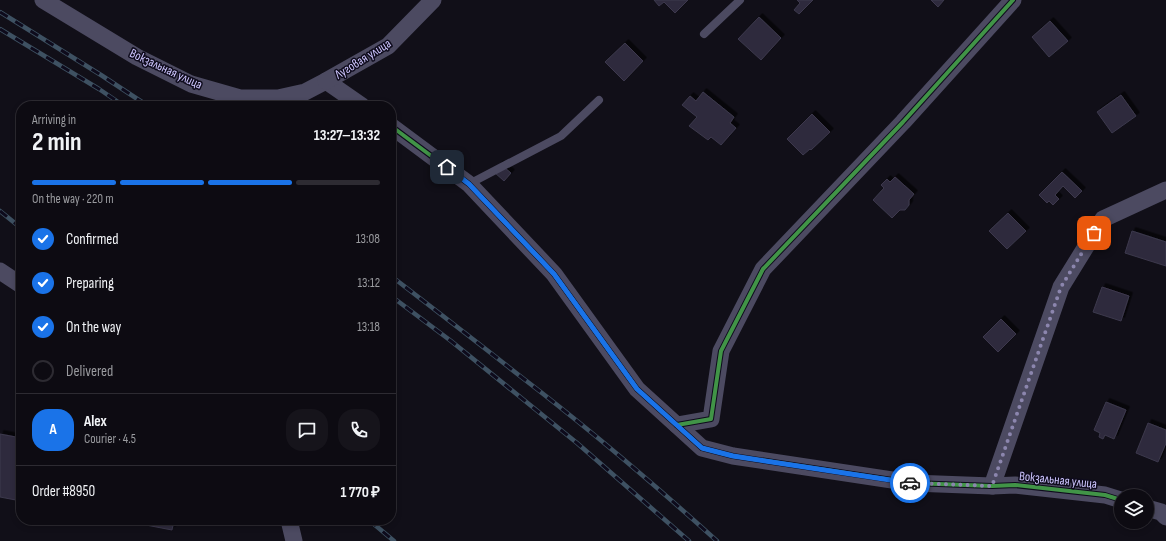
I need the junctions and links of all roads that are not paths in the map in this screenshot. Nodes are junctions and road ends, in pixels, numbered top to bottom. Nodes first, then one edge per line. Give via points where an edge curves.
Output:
1 (43, 0) edge
2 (433, 0) edge
3 (740, 0) edge
4 (1013, 0) edge
5 (704, 34) dead end
6 (326, 81) junction
7 (599, 100) dead end
8 (355, 101) edge
9 (396, 130) edge
10 (469, 184) junction
11 (1166, 190) edge
12 (0, 271) edge
13 (16, 282) edge
14 (677, 425) junction
15 (992, 486) junction
16 (1114, 498) edge
17 (1154, 510) edge
18 (1166, 517) edge
19 (290, 525) edge
20 (294, 541) edge

1 - 6 street, Вокзальная улица via 137,57 191,84 240,98 278,98 305,92
2 - 6 street, Луговая улица via 388,46
3 - 5 lane
4 - 14 street via 903,122 763,269 721,351 711,419
6 - 8 street
7 - 10 lane via 561,136
9 - 10 street, Вокзальная улица
10 - 14 street, Вокзальная улица via 554,274 637,389
11 - 15 street via 1103,219 1061,287
12 - 13 street
14 - 15 street, Вокзальная улица via 702,448 733,456 912,483
15 - 16 street, Вокзальная улица via 1023,486
17 - 18 street
19 - 20 street

